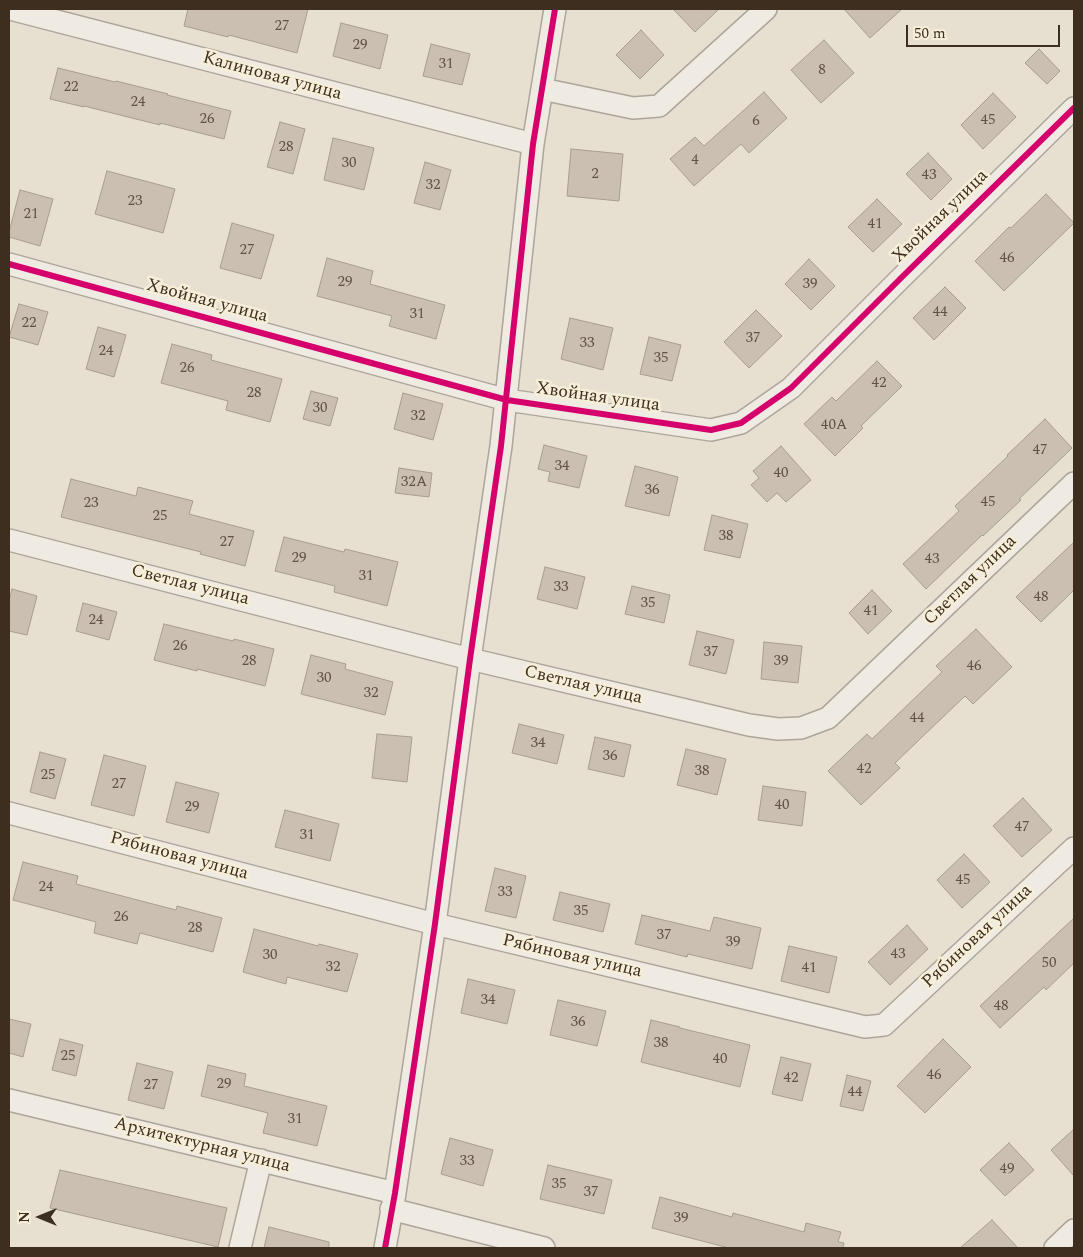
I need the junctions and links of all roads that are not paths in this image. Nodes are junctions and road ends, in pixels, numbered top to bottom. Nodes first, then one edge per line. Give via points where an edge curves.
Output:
1 (10, 9) edge
2 (554, 9) edge
3 (766, 9) edge
4 (542, 89) junction
5 (1074, 108) edge
6 (533, 144) junction
7 (9, 264) edge
8 (507, 400) junction
9 (1074, 483) edge
10 (9, 540) edge
11 (470, 659) junction
12 (9, 813) edge
13 (1074, 848) edge
14 (435, 924) junction
15 (9, 1100) edge
16 (262, 1160) junction
17 (393, 1201) junction
18 (1074, 1230) edge
19 (240, 1248) edge
20 (385, 1248) edge
21 (544, 1248) edge
22 (1054, 1248) edge

1 - 6 street, Калиновая улица
2 - 4 street
3 - 4 street via 659,106 632,108
4 - 6 street
5 - 8 street, Хвойная улица via 791,388 741,423 711,430
6 - 8 street
7 - 8 street, Хвойная улица
8 - 11 street
9 - 11 street, Светлая улица via 828,718 801,728 750,725
10 - 11 street, Светлая улица
11 - 14 street
12 - 14 street, Рябиновая улица
13 - 14 street, Рябиновая улица via 884,1025 865,1027
14 - 17 street
15 - 16 street, Архитектурная улица
16 - 17 street, Архитектурная улица
16 - 19 street
17 - 20 street
17 - 21 street, Архитектурная улица
18 - 22 street

